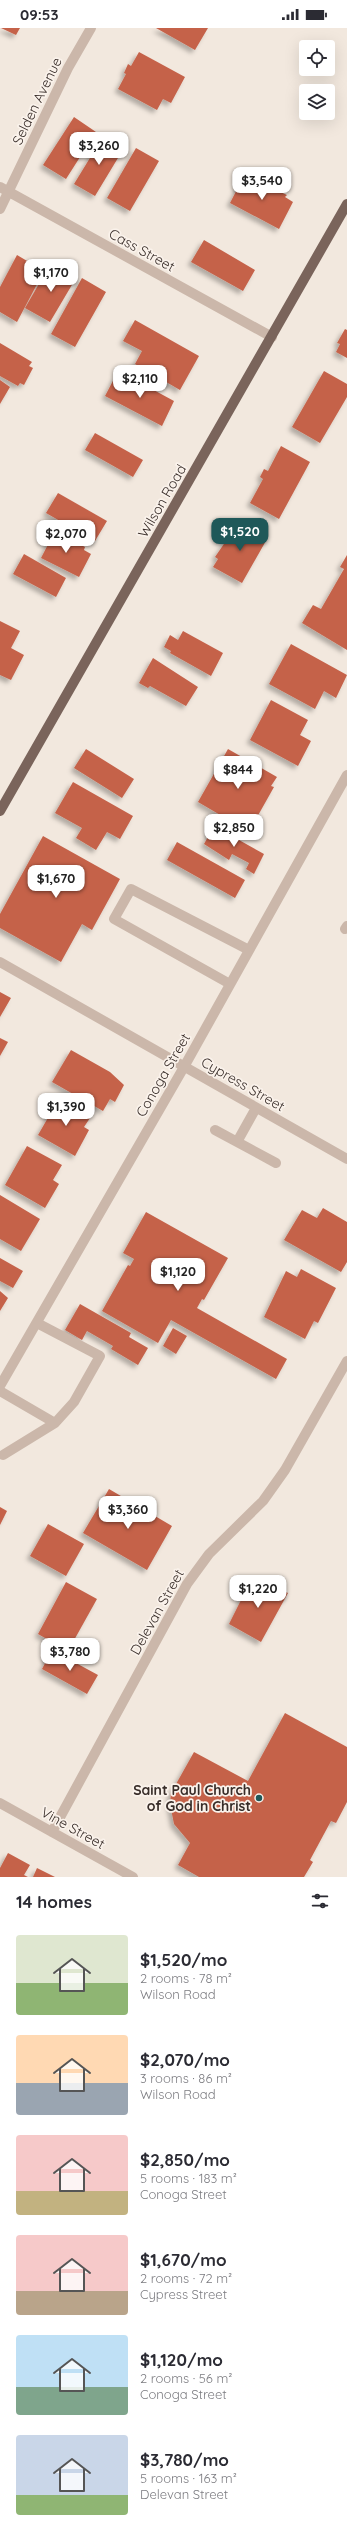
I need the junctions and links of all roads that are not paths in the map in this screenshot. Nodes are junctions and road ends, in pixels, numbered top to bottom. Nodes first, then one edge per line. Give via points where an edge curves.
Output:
1 (91, 28) edge
2 (4, 189) edge
3 (347, 204) edge
4 (0, 209) edge
5 (272, 337) junction
6 (347, 776) edge
7 (344, 788) edge
8 (0, 810) edge
9 (249, 950) junction
10 (0, 962) edge
11 (230, 984) junction
12 (184, 1067) junction
13 (256, 1108) junction
14 (215, 1130) dead end
15 (237, 1142) junction
16 (347, 1159) edge
17 (276, 1163) dead end
18 (37, 1323) junction
19 (347, 1361) edge
20 (0, 1386) edge
21 (0, 1391) edge
22 (55, 1423) junction
23 (3, 1455) dead end
24 (0, 1803) edge
25 (52, 1832) junction
26 (133, 1877) edge

1 - 2 street, Selden Avenue
2 - 4 street, Selden Avenue
2 - 5 street, Cass Street
3 - 5 main road, Wilson Road
5 - 8 main road, Wilson Road
6 - 7 street, Conoga Street
7 - 9 street, Conoga Street
9 - 11 street, Conoga Street
9 - 11 street via 131,888 114,919
10 - 12 street, Cypress Street
11 - 12 street, Conoga Street
12 - 13 street, Cypress Street
12 - 18 street, Conoga Street
13 - 15 street
13 - 16 street, Cypress Street
14 - 15 street
15 - 17 street
18 - 20 street, Conoga Street
18 - 22 street via 100,1356 74,1402
19 - 25 street, Delevan Street via 285,1470 263,1501 209,1554 187,1584
21 - 22 street
22 - 23 street
24 - 25 street, Vine Street
25 - 26 street, Vine Street

